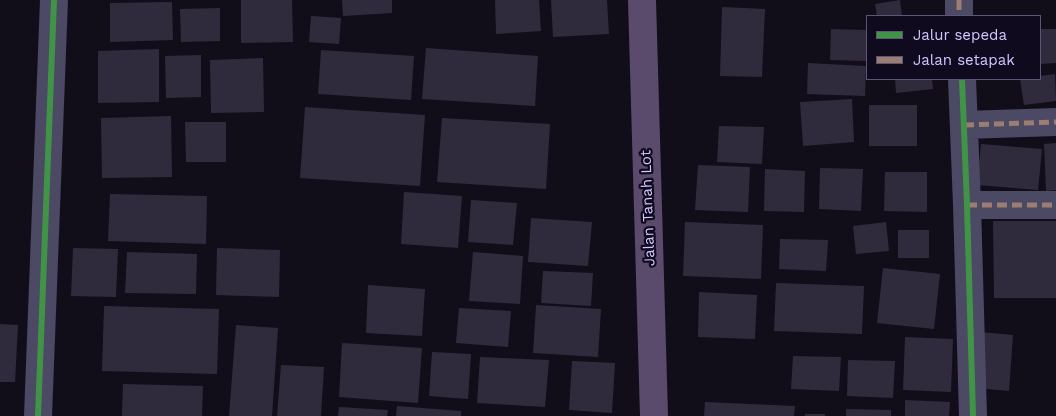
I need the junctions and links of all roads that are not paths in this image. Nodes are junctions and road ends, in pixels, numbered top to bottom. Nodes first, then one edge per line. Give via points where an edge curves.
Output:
1 (54, 0) edge
2 (642, 0) edge
3 (958, 0) edge
4 (959, 15) edge
5 (962, 80) edge
6 (1056, 122) edge
7 (964, 125) junction
8 (967, 205) junction
9 (1056, 205) edge
10 (38, 416) edge
11 (654, 416) edge
12 (973, 416) edge

1 - 10 street
2 - 11 main road, Jalan Tanah Lot
3 - 4 street
5 - 7 street
6 - 7 street
7 - 8 street
8 - 9 street
8 - 12 street

